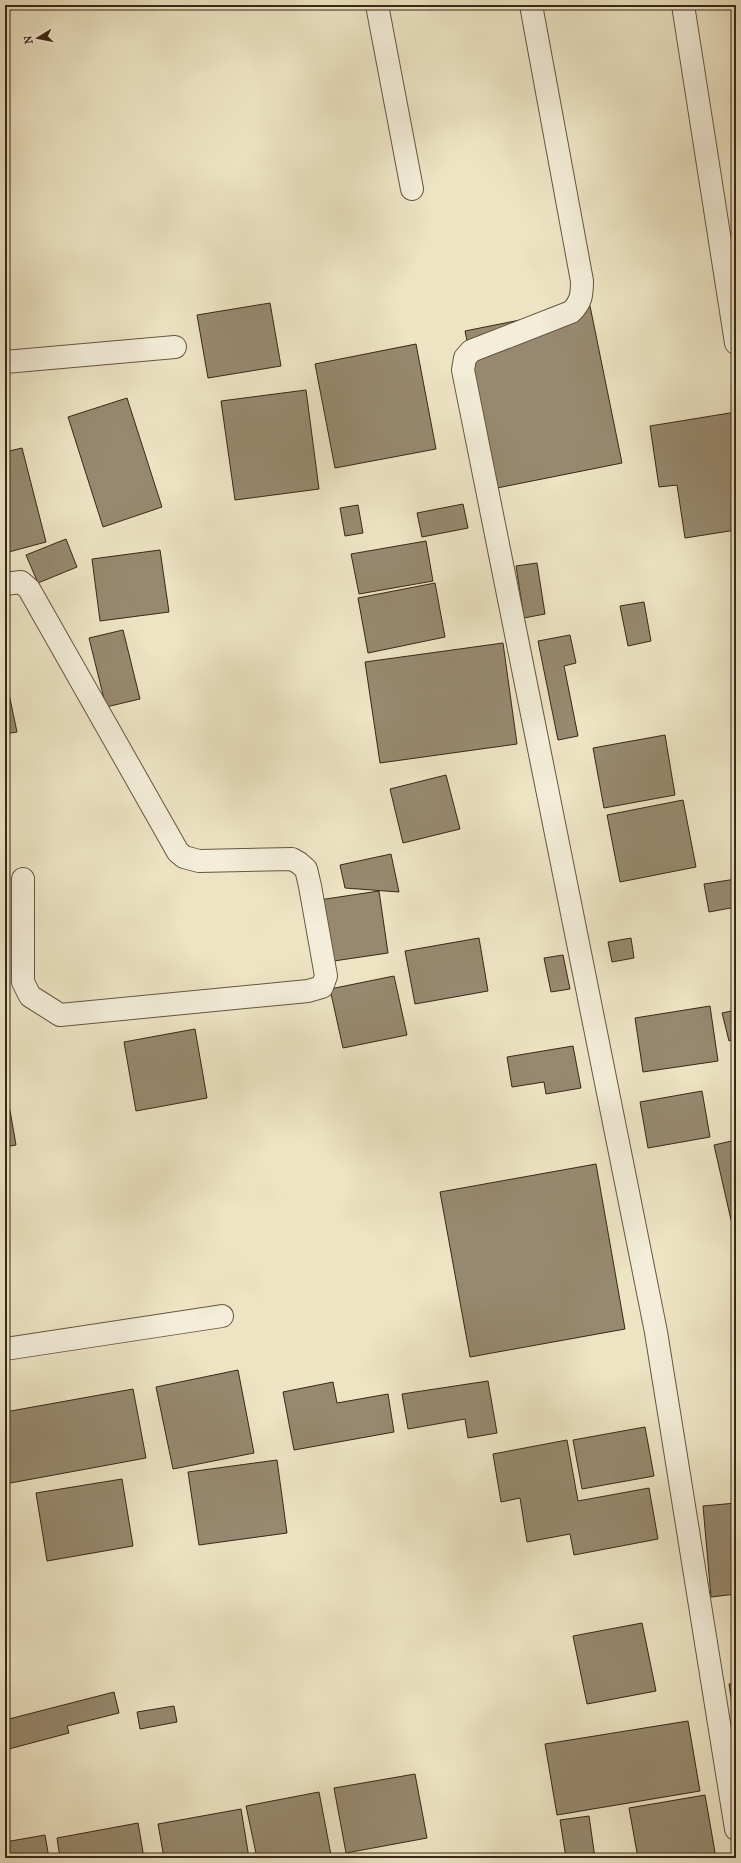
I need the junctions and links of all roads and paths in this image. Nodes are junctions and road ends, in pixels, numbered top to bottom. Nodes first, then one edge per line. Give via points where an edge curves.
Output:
1 (378, 5) edge
2 (531, 5) edge
3 (683, 5) edge
4 (412, 189) dead end
5 (736, 343) edge
6 (175, 347) dead end
7 (5, 362) edge
8 (5, 584) edge
9 (23, 879) dead end
10 (222, 1316) dead end
11 (5, 1349) edge
12 (736, 1829) edge

1 - 4 street
2 - 12 street via 580,267 582,296 577,307 571,312 471,351 465,358 463,370 656,1332
3 - 5 street
6 - 7 street
8 - 9 street via 21,582 29,589 178,852 184,857 199,861 292,859 306,869 326,976 322,987 308,991 60,1015 30,996 23,982
10 - 11 street

